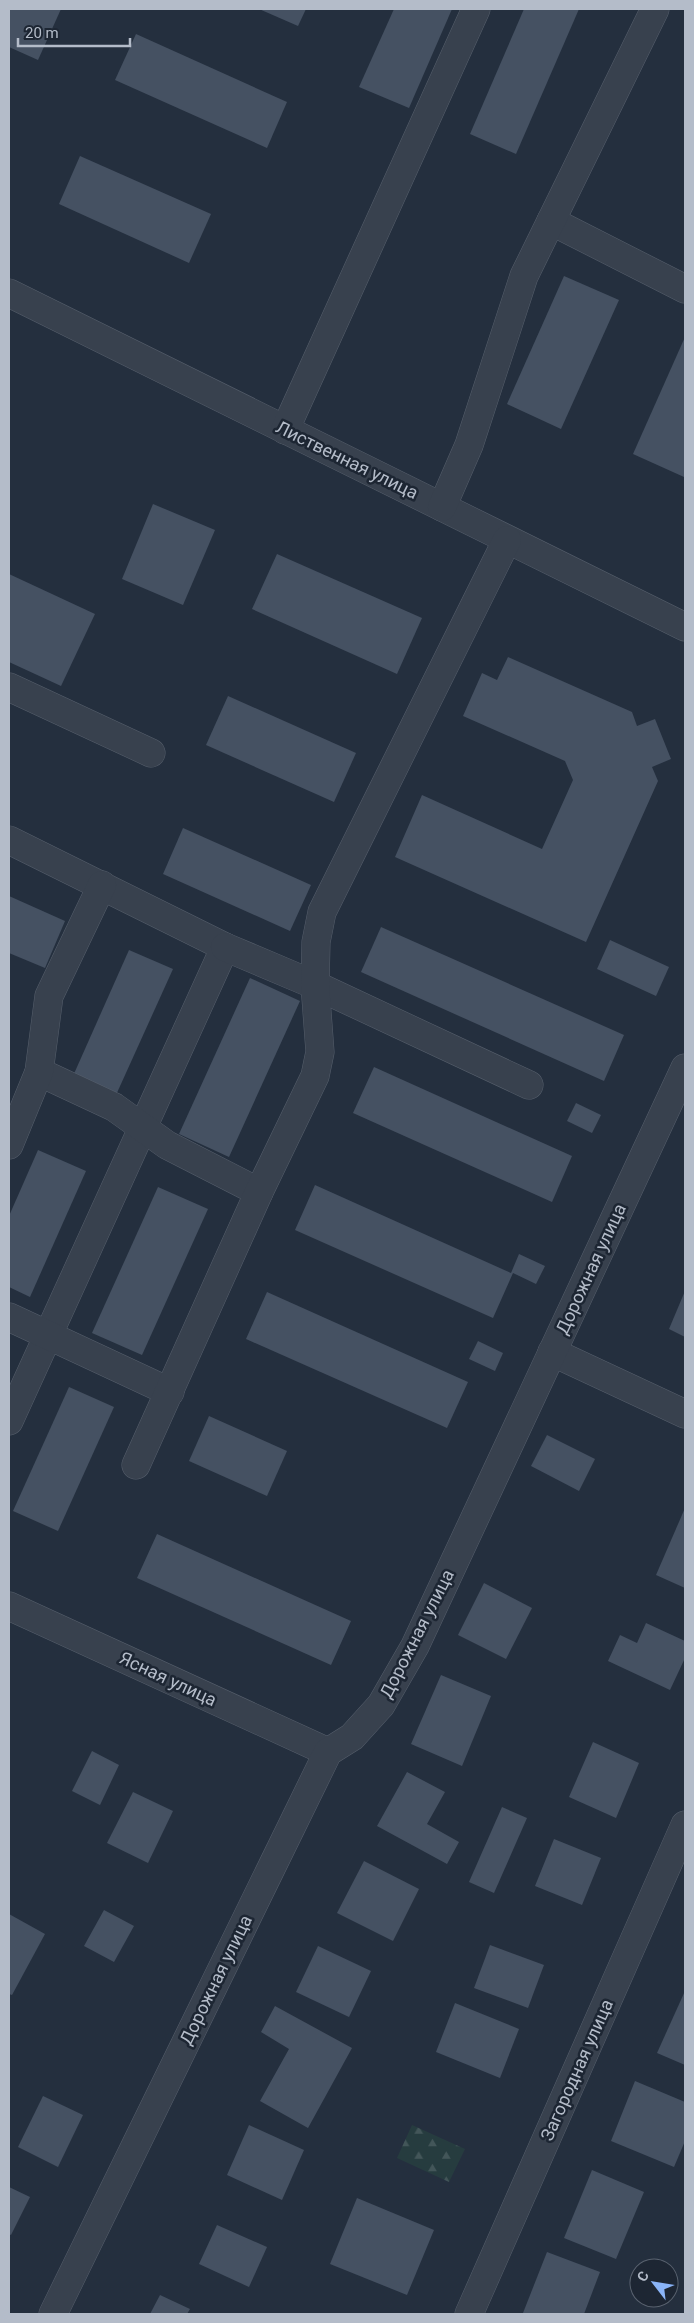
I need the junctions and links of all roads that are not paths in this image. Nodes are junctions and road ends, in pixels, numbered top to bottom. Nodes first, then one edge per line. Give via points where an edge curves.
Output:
1 (476, 9) edge
2 (655, 9) edge
3 (551, 221) junction
4 (685, 288) edge
5 (9, 293) edge
6 (285, 430) junction
7 (442, 507) junction
8 (507, 540) junction
9 (685, 627) edge
10 (9, 687) edge
11 (151, 753) dead end
12 (9, 840) edge
13 (102, 885) junction
14 (225, 947) junction
15 (315, 984) junction
16 (685, 1068) edge
17 (39, 1072) junction
18 (529, 1085) dead end
19 (143, 1128) junction
20 (9, 1145) edge
21 (259, 1192) junction
22 (9, 1317) edge
23 (48, 1335) junction
24 (552, 1352) junction
25 (170, 1392) junction
26 (685, 1414) edge
27 (9, 1421) edge
28 (136, 1466) dead end
29 (9, 1606) edge
30 (328, 1752) junction
31 (685, 1825) edge
32 (53, 2314) edge
33 (469, 2314) edge

1 - 6 street
2 - 3 street
3 - 4 street
3 - 7 street via 524,276 469,445
5 - 6 street, Лиственная улица
6 - 7 street, Лиственная улица
7 - 8 street, Лиственная улица
8 - 9 street, Лиственная улица
8 - 15 street via 322,912 316,942
10 - 11 street
12 - 13 street
13 - 14 street
13 - 17 street via 49,996
14 - 15 street
14 - 19 street
15 - 18 street
15 - 21 street via 320,1052 315,1076
16 - 24 street, Дорожная улица
17 - 19 street via 114,1107
17 - 20 street
19 - 21 street via 167,1145
19 - 23 street
21 - 25 street
22 - 23 street
23 - 25 street
23 - 27 street
24 - 26 street
24 - 30 street, Дорожная улица via 415,1646 381,1705 352,1737
25 - 28 street
29 - 30 street, Ясная улица
30 - 32 street, Дорожная улица
31 - 33 street, Загородная улица

